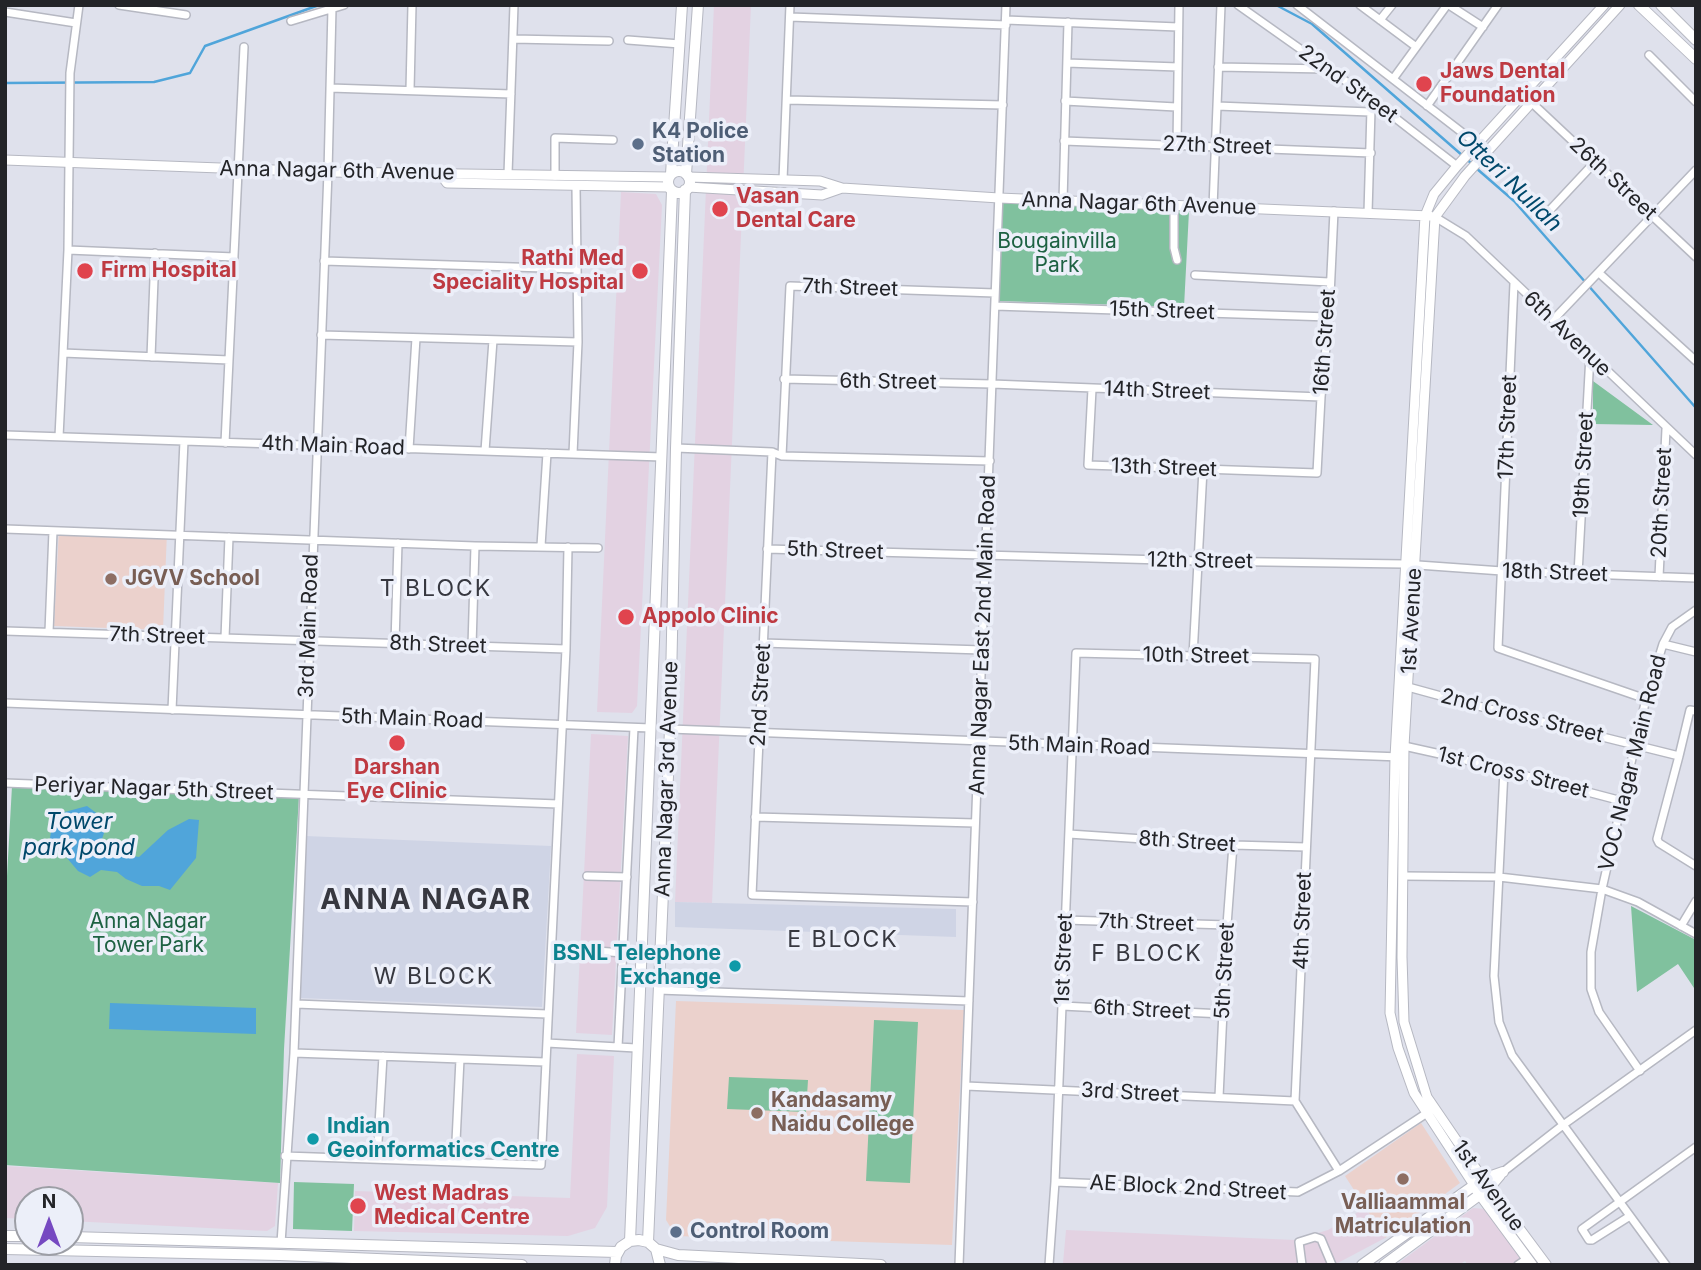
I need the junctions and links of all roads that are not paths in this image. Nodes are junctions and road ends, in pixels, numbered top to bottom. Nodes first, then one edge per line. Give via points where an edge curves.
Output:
1 (79, 5) edge
2 (119, 5) edge
3 (344, 5) edge
4 (412, 5) edge
5 (514, 5) edge
6 (682, 5) edge
7 (698, 5) edge
8 (790, 5) edge
9 (1006, 5) edge
10 (1179, 5) edge
11 (1221, 5) edge
12 (1238, 5) edge
13 (1297, 5) edge
14 (1360, 5) edge
15 (1392, 5) edge
16 (1448, 5) edge
17 (1498, 5) edge
18 (1604, 5) edge
19 (1620, 5) edge
20 (1639, 5) edge
21 (1661, 5) edge
22 (155, 8) edge
23 (332, 8) junction
24 (5, 12) edge
25 (186, 15) dead end
26 (790, 17) junction
27 (1380, 20) junction
28 (291, 21) dead end
29 (1006, 22) junction
30 (1068, 22) junction
31 (76, 23) junction
32 (1178, 27) junction
33 (1483, 27) junction
34 (513, 39) junction
35 (628, 40) dead end
36 (1696, 40) edge
37 (609, 41) dead end
38 (680, 44) junction
39 (1415, 46) junction
40 (244, 47) dead end
41 (1649, 55) dead end
42 (1696, 59) edge
43 (1067, 63) junction
44 (1178, 67) junction
45 (1218, 67) junction
46 (1327, 69) junction
47 (1393, 79) junction
48 (330, 88) junction
49 (410, 90) junction
50 (511, 94) junction
51 (1371, 99) junction
52 (787, 100) junction
53 (1065, 101) junction
54 (1531, 102) junction
55 (1696, 102) edge
56 (1003, 105) junction
57 (1427, 106) junction
58 (1176, 107) junction
59 (1217, 107) junction
60 (1370, 113) junction
61 (613, 140) dead end
62 (1063, 141) junction
63 (1177, 145) junction
64 (1476, 145) junction
65 (1216, 146) junction
66 (1371, 153) junction
67 (5, 160) edge
68 (1462, 160) junction
69 (67, 162) junction
70 (1595, 162) junction
71 (238, 169) junction
72 (1696, 170) edge
73 (328, 172) junction
74 (508, 174) junction
75 (441, 175) junction
76 (555, 176) junction
77 (783, 180) junction
78 (670, 182) junction
79 (687, 182) junction
80 (576, 187) junction
81 (842, 188) junction
82 (999, 198) junction
83 (1063, 201) junction
84 (1174, 205) junction
85 (1213, 207) junction
86 (1551, 209) dead end
87 (1334, 211) junction
88 (1368, 213) junction
89 (1425, 216) junction
90 (1652, 216) junction
91 (1435, 217) junction
92 (68, 250) junction
93 (155, 253) junction
94 (234, 257) junction
95 (1696, 257) edge
96 (1177, 260) dead end
97 (324, 261) junction
98 (576, 269) junction
99 (1599, 273) junction
100 (1195, 275) dead end
101 (1329, 282) junction
102 (1514, 283) junction
103 (995, 293) junction
104 (995, 306) junction
105 (1329, 317) junction
106 (1553, 320) junction
107 (321, 335) junction
108 (416, 338) junction
109 (493, 340) junction
110 (578, 342) junction
111 (63, 353) junction
112 (1590, 355) junction
113 (151, 357) junction
114 (229, 360) junction
115 (1696, 360) edge
116 (784, 379) junction
117 (992, 384) junction
118 (1092, 388) junction
119 (1321, 397) junction
120 (1666, 429) junction
121 (5, 435) edge
122 (59, 437) junction
123 (184, 441) junction
124 (225, 443) junction
125 (317, 446) junction
126 (676, 448) junction
127 (410, 449) junction
128 (485, 451) junction
129 (772, 452) junction
130 (547, 453) junction
131 (573, 454) junction
132 (1696, 455) edge
133 (782, 456) junction
134 (662, 457) junction
135 (990, 461) junction
136 (1203, 469) junction
137 (1317, 473) joint
138 (5, 529) edge
139 (53, 531) junction
140 (179, 535) junction
141 (229, 537) junction
142 (312, 540) junction
143 (398, 543) junction
144 (475, 546) junction
145 (541, 546) junction
146 (568, 547) junction
147 (598, 548) dead end
148 (767, 550) junction
149 (986, 555) junction
150 (1199, 561) junction
151 (1404, 564) junction
152 (1415, 565) junction
153 (1503, 571) junction
154 (1578, 574) junction
155 (1658, 577) junction
156 (1696, 579) edge
157 (1696, 610) edge
158 (5, 631) edge
159 (50, 632) junction
160 (176, 636) junction
161 (225, 638) junction
162 (310, 641) junction
163 (395, 643) junction
164 (763, 643) junction
165 (1663, 644) junction
166 (472, 646) junction
167 (566, 649) junction
168 (982, 650) junction
169 (1696, 652) edge
170 (1076, 653) joint
171 (1193, 656) junction
172 (1315, 659) joint
173 (1408, 687) junction
174 (1646, 699) junction
175 (5, 704) edge
176 (172, 710) junction
177 (1696, 711) edge
178 (307, 715) junction
179 (562, 725) junction
180 (634, 728) junction
181 (651, 728) junction
182 (670, 729) junction
183 (759, 733) junction
184 (978, 742) junction
185 (1072, 745) junction
186 (1636, 745) junction
187 (1404, 747) junction
188 (1311, 755) junction
189 (1679, 756) junction
190 (1400, 757) junction
191 (1504, 770) junction
192 (5, 783) edge
193 (304, 794) junction
194 (1622, 800) junction
195 (558, 804) junction
196 (755, 817) junction
197 (975, 823) junction
198 (1069, 834) junction
199 (1233, 845) junction
200 (1306, 847) junction
201 (1696, 866) edge
202 (587, 876) dead end
203 (1404, 876) junction
204 (627, 877) junction
205 (1499, 877) junction
206 (1602, 889) junction
207 (1696, 901) edge
208 (972, 902) junction
209 (1065, 920) junction
210 (1227, 925) junction
211 (1681, 926) junction
212 (1696, 934) edge
213 (584, 950) dead end
214 (623, 953) junction
215 (657, 990) junction
216 (969, 1001) junction
217 (296, 1004) junction
218 (1062, 1006) junction
219 (547, 1014) junction
220 (1223, 1014) junction
221 (1696, 1031) edge
222 (547, 1043) junction
223 (618, 1047) junction
224 (636, 1048) junction
225 (294, 1053) junction
226 (383, 1056) junction
227 (460, 1059) junction
228 (545, 1062) junction
229 (1640, 1071) junction
230 (966, 1086) junction
231 (1058, 1090) junction
232 (1219, 1097) junction
233 (1295, 1101) junction
234 (1429, 1112) junction
235 (1563, 1125) junction
236 (1696, 1147) edge
237 (285, 1156) junction
238 (377, 1159) junction
239 (454, 1162) junction
240 (1339, 1171) junction
241 (1503, 1172) joint
242 (1055, 1182) junction
243 (1481, 1187) junction
244 (1620, 1202) junction
245 (1630, 1216) junction
246 (84, 1237) edge
247 (630, 1241) junction
248 (281, 1243) junction
249 (652, 1245) junction
250 (5, 1249) edge
251 (617, 1252) junction
252 (280, 1260) edge
253 (1526, 1263) edge
254 (522, 1265) edge
255 (615, 1265) edge
256 (660, 1265) edge
257 (881, 1265) edge
258 (959, 1265) edge
259 (1049, 1265) edge
260 (1302, 1265) edge
261 (1332, 1265) edge
262 (1362, 1265) edge
263 (1384, 1265) edge
264 (1546, 1265) edge
265 (1666, 1265) edge

1 - 31 street
2 - 22 street
3 - 23 street
4 - 49 street
5 - 34 street
6 - 38 main road, Anna Nagar 3rd Avenue
7 - 79 main road, Anna Nagar 3rd Avenue
8 - 26 street
9 - 29 street, Anna Nagar East 2nd Main Road
10 - 32 street
11 - 45 street
12 - 46 street, 22nd Street
13 - 47 street
14 - 27 street
15 - 27 street
16 - 33 street
16 - 39 street
17 - 33 street
18 - 64 street, 1st Avenue
19 - 54 street
20 - 42 main road
21 - 36 main road
22 - 25 street
23 - 28 street
23 - 48 street, 3rd Main Road
24 - 31 street
26 - 29 street
26 - 52 street
27 - 39 street
29 - 30 street
29 - 56 street, Anna Nagar East 2nd Main Road
30 - 32 street
30 - 43 street
31 - 69 street
32 - 44 street
33 - 57 street
34 - 37 street
34 - 50 street
35 - 38 street
38 - 78 main road, Anna Nagar 3rd Avenue
39 - 47 street
40 - 71 street
41 - 55 street
43 - 44 street
43 - 53 street
44 - 58 street
45 - 46 street
45 - 59 street
46 - 51 street, 22nd Street
47 - 57 street
48 - 49 street
48 - 73 street, 3rd Main Road
49 - 50 street
50 - 74 street
51 - 60 street
51 - 68 street, 22nd Street
52 - 56 street
52 - 77 street
53 - 58 street
53 - 62 street
54 - 70 street, 26th Street
54 - 91 street
56 - 82 street, Anna Nagar East 2nd Main Road
57 - 64 street
58 - 63 street
59 - 60 street
59 - 65 street
60 - 66 street
61 - 76 street via 555,138
62 - 63 street, 27th Street
62 - 83 street
63 - 65 street, 27th Street
64 - 68 street, 1st Avenue
65 - 66 street, 27th Street
65 - 85 street
66 - 88 street
67 - 69 street, Anna Nagar 6th Avenue
68 - 89 street, 1st Avenue via 1434,194
69 - 71 street, Anna Nagar 6th Avenue
69 - 92 street
70 - 86 street
70 - 90 street, 26th Street
71 - 73 street, Anna Nagar 6th Avenue
71 - 94 street
72 - 90 street
73 - 75 street, Anna Nagar 6th Avenue
73 - 97 street, 3rd Main Road
74 - 75 street, Anna Nagar 6th Avenue
74 - 76 street, Anna Nagar 6th Avenue
75 - 80 street via 447,183
76 - 78 street, Anna Nagar 6th Avenue
77 - 79 street, Anna Nagar 6th Avenue
77 - 81 street, Anna Nagar 6th Avenue via 820,181
78 - 79 main road via 679,193
78 - 79 main road via 677,171
78 - 80 street
78 - 134 main road, Anna Nagar 3rd Avenue
79 - 81 street, Anna Nagar 6th Avenue via 822,195
79 - 126 main road, Anna Nagar 3rd Avenue
80 - 98 street
81 - 82 street, Anna Nagar 6th Avenue
82 - 83 street, Anna Nagar 6th Avenue
82 - 103 street, Anna Nagar East 2nd Main Road
83 - 84 street, Anna Nagar 6th Avenue
84 - 85 street, Anna Nagar 6th Avenue
84 - 96 street
85 - 87 street, Anna Nagar 6th Avenue
87 - 88 street, Anna Nagar 6th Avenue
87 - 101 street, 16th Street
88 - 89 street, Anna Nagar 6th Avenue
89 - 91 street, Anna Nagar 6th Avenue
89 - 151 street, 1st Avenue
90 - 95 street, 26th Street
90 - 99 street
91 - 102 street, 6th Avenue via 1466,236
91 - 152 street, 1st Avenue
92 - 93 street
92 - 111 street
93 - 94 street
93 - 113 street
94 - 114 street
97 - 98 street
97 - 107 street, 3rd Main Road
98 - 110 street
99 - 106 street
99 - 115 street
100 - 101 street
101 - 105 street, 16th Street
102 - 106 street, 6th Avenue
102 - 153 street, 17th Street
103 - 104 street, Anna Nagar East 2nd Main Road
103 - 116 street, 7th Street via 790,286
104 - 105 street, 15th Street
104 - 117 street, Anna Nagar East 2nd Main Road
105 - 119 street, 16th Street
106 - 112 street, 6th Avenue
107 - 108 street
107 - 125 street, 3rd Main Road
108 - 109 street
108 - 127 street
109 - 110 street
109 - 128 street
110 - 131 street
111 - 113 street
111 - 122 street
112 - 120 street, 6th Avenue
112 - 154 street, 19th Street
113 - 114 street
114 - 124 street
116 - 117 street, 6th Street
116 - 133 street, 7th Street
117 - 118 street, 14th Street
117 - 135 street, Anna Nagar East 2nd Main Road
118 - 119 street, 14th Street
118 - 136 street, 13th Street via 1088,465
119 - 137 street, 16th Street
120 - 132 street, 6th Avenue
120 - 155 street, 20th Street
121 - 122 street, 4th Main Road
122 - 123 street, 4th Main Road
123 - 124 street, 4th Main Road
123 - 140 street
124 - 125 street, 4th Main Road
125 - 127 street, 4th Main Road
125 - 142 street, 3rd Main Road
126 - 129 street
126 - 182 main road, Anna Nagar 3rd Avenue
127 - 128 street, 4th Main Road
128 - 130 street, 4th Main Road
129 - 133 street
129 - 148 street, 2nd Street
130 - 131 street, 4th Main Road
130 - 145 street
131 - 134 street, 4th Main Road
133 - 135 street
134 - 181 main road, Anna Nagar 3rd Avenue
135 - 149 street, Anna Nagar East 2nd Main Road
136 - 137 street, 13th Street
136 - 150 street
138 - 139 street
139 - 140 street
139 - 159 street
140 - 141 street
140 - 160 street
141 - 142 street
141 - 161 street
142 - 143 street
142 - 162 street, 3rd Main Road
143 - 144 street
143 - 163 street
144 - 145 street
144 - 166 street
145 - 146 street
146 - 147 street
146 - 167 street
148 - 149 street, 5th Street
148 - 164 street, 2nd Street
149 - 150 street, 12th Street
149 - 168 street, Anna Nagar East 2nd Main Road
150 - 151 street, 12th Street
150 - 171 street
151 - 152 street, 12th Street
151 - 190 street, 1st Avenue
152 - 153 street, 18th Street
152 - 173 street, 1st Avenue
153 - 154 street, 18th Street
153 - 174 street, 17th Street via 1499,648
154 - 155 street, 18th Street
155 - 156 street, 18th Street
157 - 165 street, VOC Nagar Main Road via 1672,627
158 - 159 street, 7th Street
159 - 160 street, 7th Street
160 - 161 street, 7th Street
160 - 176 street
161 - 162 street, 7th Street
162 - 163 street, 8th Street
162 - 178 street, 3rd Main Road
163 - 166 street, 8th Street
164 - 168 street
164 - 183 street, 2nd Street
165 - 169 street
165 - 174 street, VOC Nagar Main Road
166 - 167 street, 8th Street
167 - 179 street
168 - 184 street, Anna Nagar East 2nd Main Road
170 - 171 street, 10th Street
170 - 185 street, 1st Street
171 - 172 street, 10th Street
172 - 188 street, 4th Street
173 - 186 street, 2nd Cross Street
173 - 187 street, 1st Avenue
174 - 186 street, VOC Nagar Main Road
175 - 176 street, 5th Main Road
176 - 178 street, 5th Main Road
177 - 189 street via 1690,710
178 - 179 street, 5th Main Road
178 - 193 street, 3rd Main Road
179 - 180 street, 5th Main Road
179 - 195 street
180 - 181 street, 5th Main Road
180 - 204 street
181 - 224 main road, Anna Nagar 3rd Avenue
182 - 183 street, 5th Main Road
182 - 215 main road, Anna Nagar 3rd Avenue
183 - 184 street, 5th Main Road
183 - 196 street, 2nd Street
184 - 185 street, 5th Main Road
184 - 197 street, Anna Nagar East 2nd Main Road
185 - 188 street, 5th Main Road
185 - 198 street, 1st Street
186 - 189 street, 2nd Cross Street
186 - 194 street, VOC Nagar Main Road
187 - 190 street, 1st Avenue
187 - 191 street, 1st Cross Street
188 - 190 street, 5th Main Road
188 - 200 street, 4th Street
189 - 201 street via 1657,839
190 - 203 street, 1st Avenue
190 - 234 street, 1st Avenue via 1390,1013 1414,1093
191 - 194 street, 1st Cross Street
191 - 205 street
192 - 193 street, Periyar Nagar 5th Street
193 - 195 street
193 - 217 street, 3rd Main Road
194 - 206 street, VOC Nagar Main Road
195 - 219 street
196 - 197 street
196 - 208 street, 2nd Street via 752,895
197 - 208 street, Anna Nagar East 2nd Main Road
198 - 199 street, 8th Street
198 - 209 street, 1st Street
199 - 200 street, 8th Street
199 - 210 street, 5th Street
200 - 233 street, 4th Street
202 - 204 street
203 - 205 street
203 - 234 street, 1st Avenue via 1404,1022
204 - 214 street
205 - 206 street
205 - 235 street via 1494,976 1499,1022 1512,1055
206 - 211 street
206 - 229 street via 1591,952 1591,989 1598,1012
207 - 211 street
208 - 216 street, Anna Nagar East 2nd Main Road
209 - 210 street, 7th Street
209 - 218 street, 1st Street
210 - 220 street, 5th Street
211 - 212 street
213 - 214 street
214 - 223 street
215 - 216 street
215 - 249 main road, Anna Nagar 3rd Avenue
216 - 230 street, Anna Nagar East 2nd Main Road
217 - 219 street
217 - 225 street, 3rd Main Road
218 - 220 street, 6th Street
218 - 231 street, 1st Street
219 - 222 street
220 - 232 street, 5th Street
221 - 229 street
222 - 223 street
222 - 228 street
223 - 224 street
224 - 247 main road, Anna Nagar 3rd Avenue
225 - 226 street
225 - 237 street, 3rd Main Road
226 - 227 street
226 - 238 street
227 - 228 street
227 - 239 street
228 - 239 street via 541,1165
229 - 235 street
230 - 231 street, 3rd Street
230 - 258 street, Anna Nagar East 2nd Main Road
231 - 232 street, 3rd Street
231 - 242 street, 1st Street
232 - 233 street, 3rd Street
233 - 240 street
234 - 240 street, AE Block 2nd Street
234 - 243 street, 1st Avenue
235 - 241 street
235 - 244 street
236 - 244 street
237 - 238 street
237 - 248 street, 3rd Main Road
238 - 239 street
240 - 242 street, AE Block 2nd Street via 1298,1192
241 - 243 main road
242 - 259 street, 1st Street
243 - 253 main road, 1st Avenue
243 - 262 main road
243 - 263 main road
243 - 264 main road, 1st Avenue
244 - 245 street
244 - 245 street via 1583,1226 1589,1240
245 - 265 street
246 - 248 main road
247 - 249 main road
247 - 251 main road
248 - 251 main road
249 - 256 main road, Anna Nagar 3rd Avenue
249 - 257 main road via 678,1255
250 - 252 main road
251 - 255 main road
252 - 254 main road
260 - 261 street via 1299,1242 1315,1237 1321,1239

